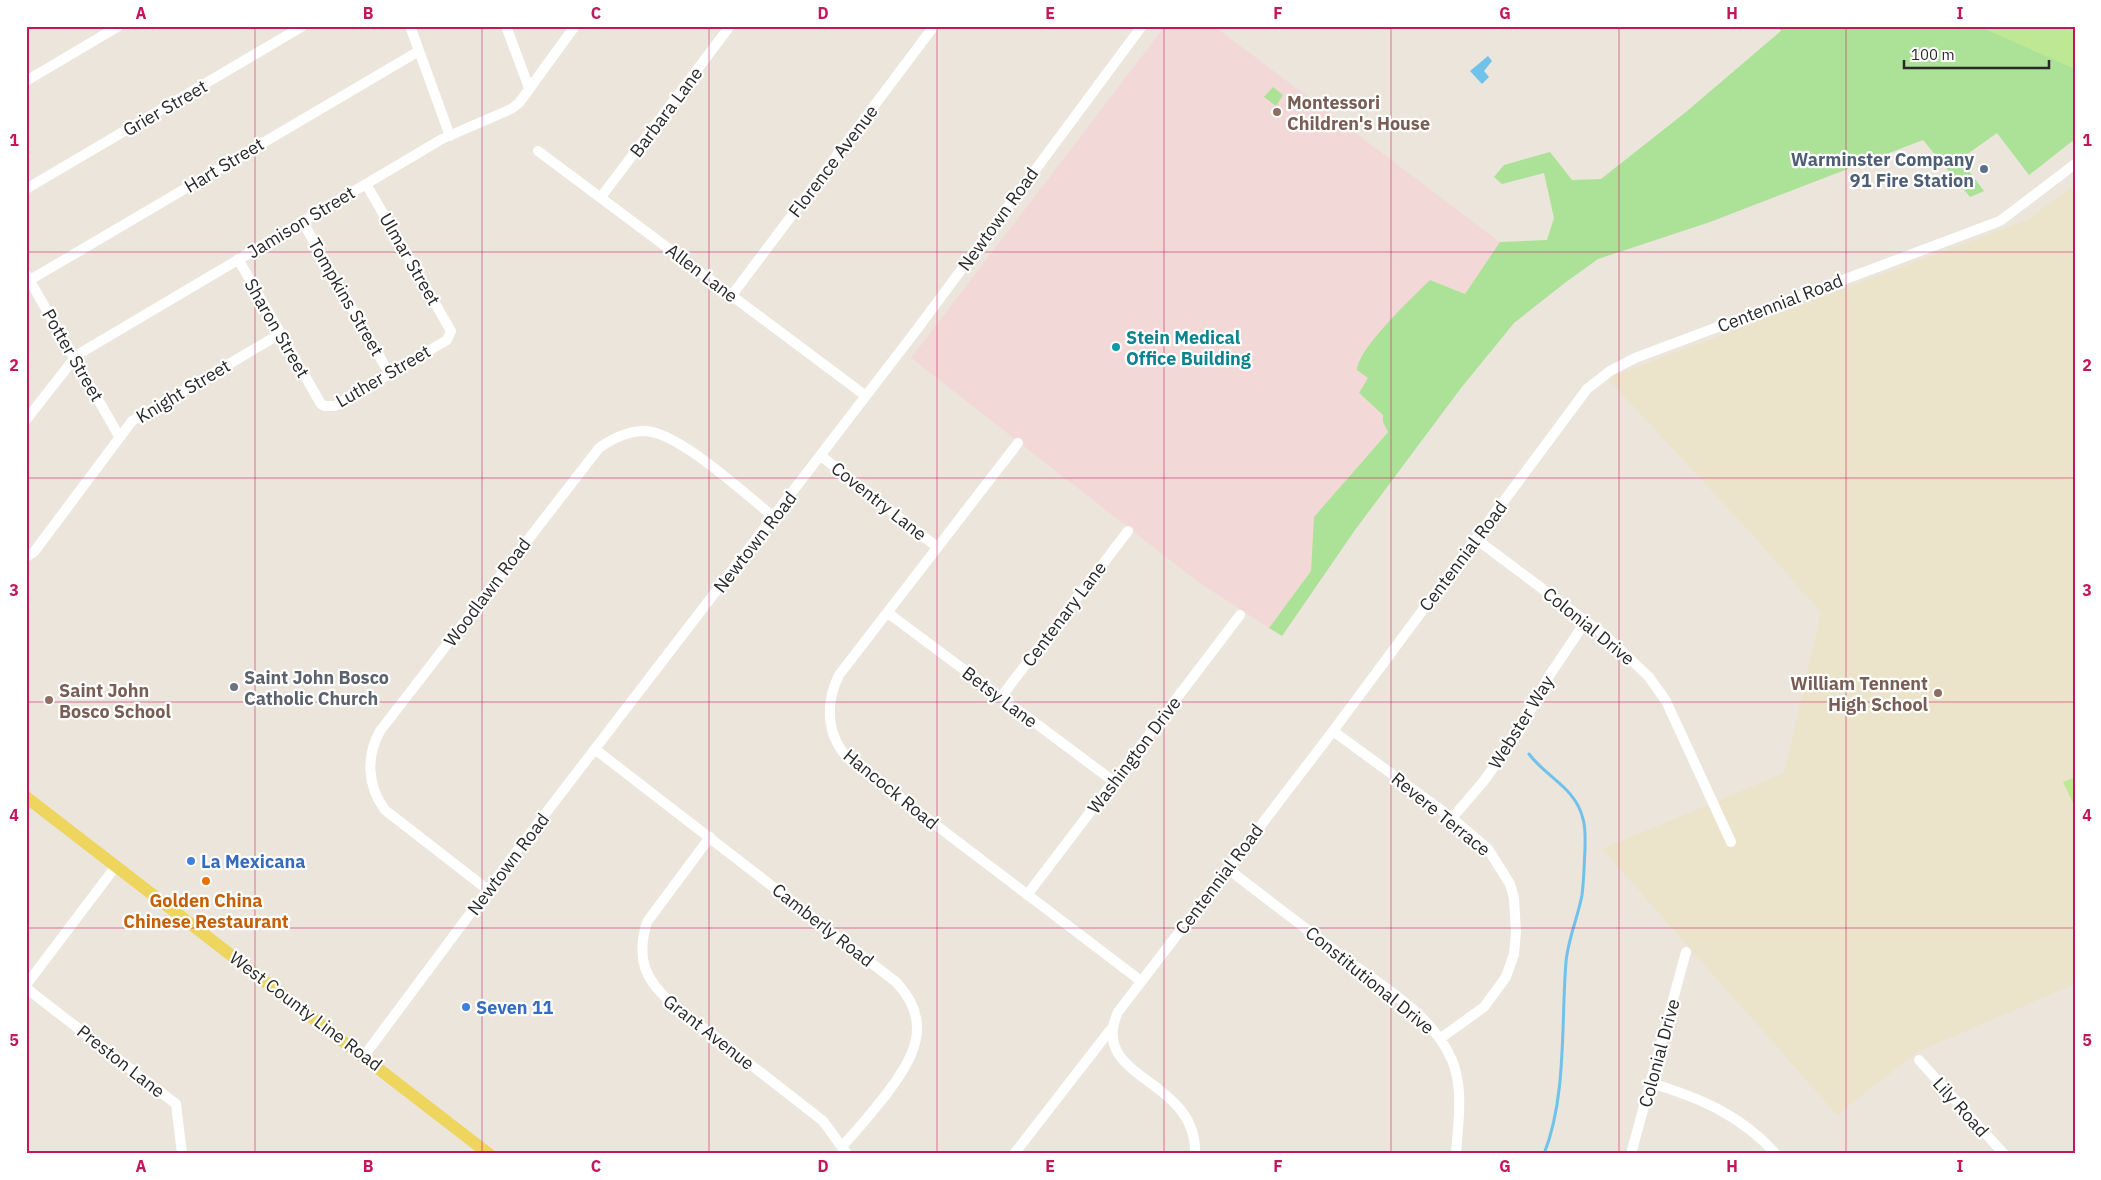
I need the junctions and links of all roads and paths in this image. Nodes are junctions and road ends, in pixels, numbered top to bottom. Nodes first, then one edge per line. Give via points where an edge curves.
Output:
1 (119, 26) edge
2 (304, 26) edge
3 (410, 26) edge
4 (506, 26) edge
5 (575, 26) edge
6 (730, 26) edge
7 (934, 26) edge
8 (1142, 26) edge
9 (419, 51) junction
10 (26, 81) edge
11 (529, 88) junction
12 (450, 136) junction
13 (538, 150) dead end
14 (2075, 164) edge
15 (366, 184) junction
16 (26, 189) edge
17 (601, 197) junction
18 (302, 221) junction
19 (238, 259) junction
20 (28, 277) edge
21 (732, 295) junction
22 (280, 334) junction
23 (450, 335) joint
24 (74, 357) junction
25 (389, 373) junction
26 (317, 396) joint
27 (866, 396) junction
28 (26, 420) edge
29 (119, 436) junction
30 (1018, 443) dead end
31 (821, 456) junction
32 (774, 517) junction
33 (1128, 531) dead end
34 (1476, 540) junction
35 (937, 546) junction
36 (26, 557) edge
37 (888, 613) junction
38 (1240, 615) dead end
39 (1586, 621) junction
40 (1001, 697) junction
41 (1334, 731) junction
42 (596, 750) junction
43 (1112, 781) junction
44 (26, 797) edge
45 (1452, 818) junction
46 (710, 837) junction
47 (1731, 842) dead end
48 (116, 866) junction
49 (1228, 869) junction
50 (488, 890) junction
51 (1027, 895) junction
52 (1686, 952) dead end
53 (1141, 981) junction
54 (26, 987) edge
55 (1111, 1029) junction
56 (1441, 1038) junction
57 (364, 1056) junction
58 (1919, 1060) dead end
59 (1651, 1083) junction
60 (845, 1150) edge
61 (182, 1154) edge
62 (489, 1154) edge
63 (1014, 1154) edge
64 (1195, 1154) edge
65 (1456, 1154) edge
66 (1631, 1154) edge
67 (1776, 1154) edge
68 (2004, 1154) edge

1 - 10 street
2 - 16 street, Grier Street
3 - 9 street
4 - 11 street
5 - 11 street, Jamison Street
6 - 17 street, Barbara Lane
7 - 21 street, Florence Avenue
8 - 27 street, Newtown Road
9 - 12 street
9 - 20 street, Hart Street
11 - 12 street, Jamison Street via 511,110
12 - 15 street, Jamison Street
13 - 17 street, Allen Lane
14 - 34 street, Centennial Road via 2000,220 1644,355 1610,371 1588,389
15 - 18 street, Jamison Street
15 - 23 street, Ulmar Street via 450,326
17 - 21 street, Allen Lane
18 - 19 street, Jamison Street
18 - 25 street, Tompkins Street
19 - 22 street, Sharon Street
19 - 24 street, Jamison Street
20 - 24 street, Potter Street
21 - 27 street, Allen Lane
22 - 26 street, Sharon Street
22 - 29 street, Knight Street via 140,416
23 - 25 street, Luther Street via 447,340
24 - 28 street, Jamison Street
24 - 29 street, Potter Street
25 - 26 street, Luther Street via 335,406 325,406
27 - 31 street, Newtown Road
29 - 36 street, Knight Street via 34,552
30 - 35 street, Hancock Road
31 - 32 street, Newtown Road
31 - 35 street, Coventry Lane
32 - 42 street, Newtown Road
32 - 50 street, Woodlawn Road via 669,438 646,431 633,432 599,448 517,552 380,731 369,765 374,791 384,810
33 - 40 street, Centenary Lane
34 - 39 street, Colonial Drive
34 - 41 street, Centennial Road
35 - 37 street, Hancock Road
37 - 40 street, Betsy Lane
37 - 51 street, Hancock Road via 833,687 829,715 838,745 850,759
38 - 43 street, Washington Drive
39 - 45 street, Webster Way via 1549,676 1519,732
39 - 47 street, Colonial Drive via 1623,650 1666,701
40 - 43 street, Betsy Lane
41 - 45 street, Revere Terrace
41 - 49 street, Centennial Road
42 - 46 street, Camberly Road
42 - 50 street, Newtown Road
43 - 51 street, Washington Drive
44 - 48 main road, West County Line Road
45 - 56 street, Revere Terrace via 1488,849 1506,874 1514,898 1516,932 1510,968 1499,988 1484,1007
46 - 60 street, Grant Avenue via 647,922 641,954 647,975 662,995 823,1121
46 - 60 street, Camberly Road via 896,982 908,998 917,1030 913,1054
48 - 54 street
48 - 57 main road, West County Line Road
49 - 53 street, Centennial Road
49 - 56 street, Constitutional Drive via 1409,1007
50 - 57 street, Newtown Road
51 - 53 street, Hancock Road
52 - 59 street, Colonial Drive
53 - 55 street, Centennial Road via 1118,1012
54 - 61 street, Preston Lane via 176,1104
55 - 63 street, Centennial Road
55 - 64 street via 1113,1046 1124,1062 1173,1100 1189,1120
56 - 65 street, Constitutional Drive via 1452,1060 1459,1091
57 - 62 main road, West County Line Road
58 - 68 street, Lily Road
59 - 66 street, Colonial Drive
59 - 67 street via 1689,1094 1725,1111

